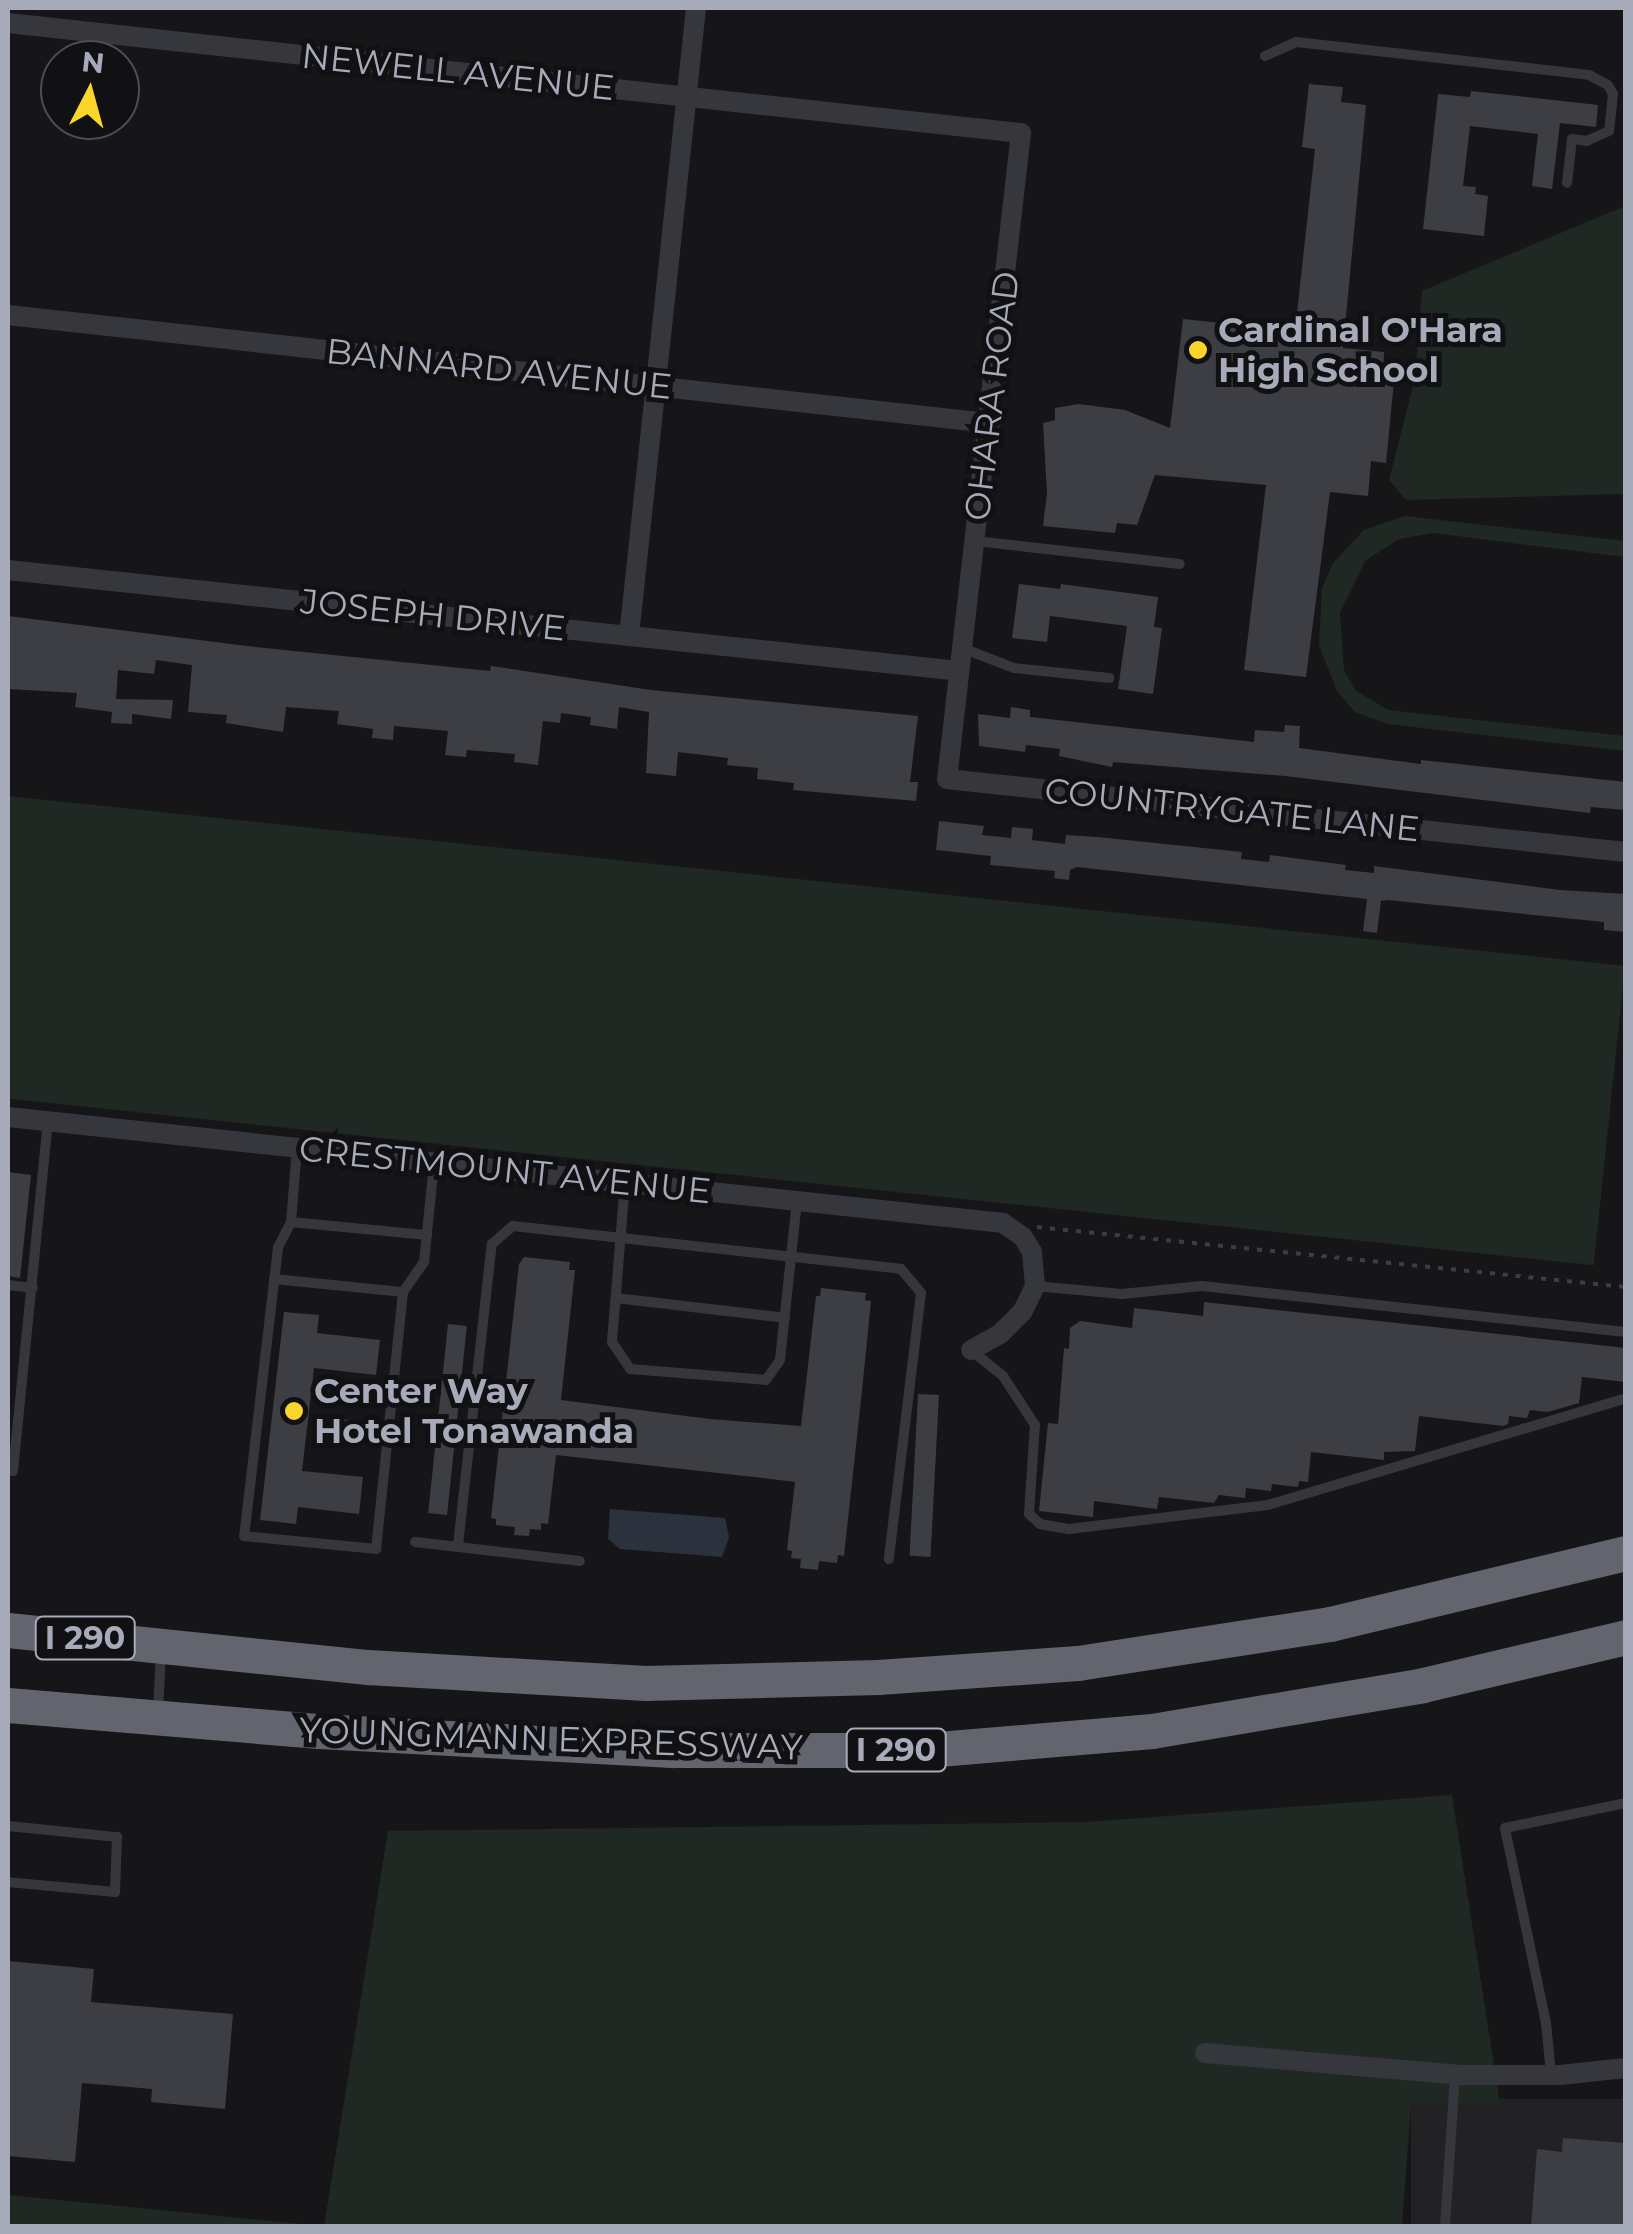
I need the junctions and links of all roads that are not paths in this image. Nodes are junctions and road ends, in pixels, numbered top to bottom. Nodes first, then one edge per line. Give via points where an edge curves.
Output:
1 (696, 8) edge
2 (8, 23) edge
3 (1265, 56) dead end
4 (686, 97) junction
5 (909, 120) joint
6 (1567, 183) dead end
7 (8, 315) edge
8 (655, 386) junction
9 (990, 424) junction
10 (975, 541) junction
11 (1180, 564) dead end
12 (8, 570) edge
13 (628, 636) junction
14 (962, 648) junction
15 (958, 671) junction
16 (1110, 678) dead end
17 (1626, 852) edge
18 (8, 1117) edge
19 (48, 1122) junction
20 (298, 1148) junction
21 (434, 1163) junction
22 (625, 1183) junction
23 (797, 1201) junction
24 (291, 1222) junction
25 (427, 1236) junction
26 (621, 1237) junction
27 (791, 1257) junction
28 (274, 1279) junction
29 (8, 1285) edge
30 (1035, 1286) junction
31 (33, 1288) junction
32 (403, 1292) junction
33 (616, 1298) junction
34 (784, 1318) junction
35 (1626, 1332) edge
36 (971, 1350) joint
37 (1626, 1398) edge
38 (340, 1424) dead end
39 (388, 1428) junction
40 (8, 1470) edge
41 (415, 1542) dead end
42 (458, 1545) junction
43 (1626, 1553) edge
44 (888, 1559) dead end
45 (580, 1561) dead end
46 (8, 1630) edge
47 (1626, 1637) edge
48 (162, 1646) junction
49 (8, 1705) edge
50 (158, 1718) junction
51 (1626, 1803) edge
52 (8, 1826) edge
53 (8, 1882) edge
54 (1205, 2053) dead end
55 (1626, 2068) edge
56 (1455, 2074) junction
57 (1552, 2075) junction
58 (1444, 2226) edge

1 - 4 street
2 - 4 street, NEWELL AVENUE
3 - 6 lane via 1296,42 1589,75 1613,94 1609,131 1587,141 1572,139
4 - 5 street, NEWELL AVENUE
4 - 8 street
5 - 9 street, OHARA ROAD via 1021,133
7 - 8 street, BANNARD AVENUE
8 - 9 street, BANNARD AVENUE
8 - 13 street
9 - 10 street, OHARA ROAD
10 - 11 lane
10 - 14 street, OHARA ROAD
12 - 13 street, JOSEPH DRIVE
13 - 15 street, JOSEPH DRIVE
14 - 15 street, OHARA ROAD
14 - 16 lane via 1014,668
15 - 17 street, COUNTRYGATE LANE via 947,779
18 - 19 street, CRESTMOUNT AVENUE
19 - 20 street, CRESTMOUNT AVENUE
19 - 31 lane
20 - 21 street, CRESTMOUNT AVENUE
20 - 24 lane
21 - 22 street, CRESTMOUNT AVENUE
21 - 25 lane
22 - 23 street, CRESTMOUNT AVENUE
22 - 26 lane
23 - 27 lane
23 - 30 street, CRESTMOUNT AVENUE via 1003,1223 1032,1252
24 - 25 lane
24 - 28 lane via 278,1248
25 - 32 lane via 424,1262
26 - 27 lane
26 - 33 lane
26 - 42 lane via 513,1226 492,1244
27 - 34 lane
27 - 44 lane via 901,1270 921,1294
28 - 32 lane
28 - 39 lane via 244,1536 376,1549
29 - 31 lane
30 - 35 lane via 1122,1294 1202,1286
30 - 36 street via 1011,1322
31 - 40 lane via 14,1470
32 - 39 lane
33 - 34 lane
33 - 34 lane via 612,1342 630,1369 766,1380 780,1360
36 - 37 lane via 1003,1376 1036,1425 1029,1514 1040,1524 1068,1530 1268,1505
38 - 39 lane
41 - 42 lane
42 - 45 lane
43 - 48 highway, YOUNGMANN EXPRESSWAY / I 290 via 1330,1624 1078,1663 878,1678 646,1683 368,1668
46 - 48 highway, YOUNGMANN EXPRESSWAY / I 290
47 - 50 highway, YOUNGMANN EXPRESSWAY / I 290 via 1423,1685 1152,1732 926,1750 672,1750
48 - 50 lane
49 - 50 highway, YOUNGMANN EXPRESSWAY / I 290
51 - 57 lane via 1505,1828
52 - 53 lane via 117,1836 114,1892
54 - 56 street
55 - 57 street
56 - 57 street
56 - 58 lane

